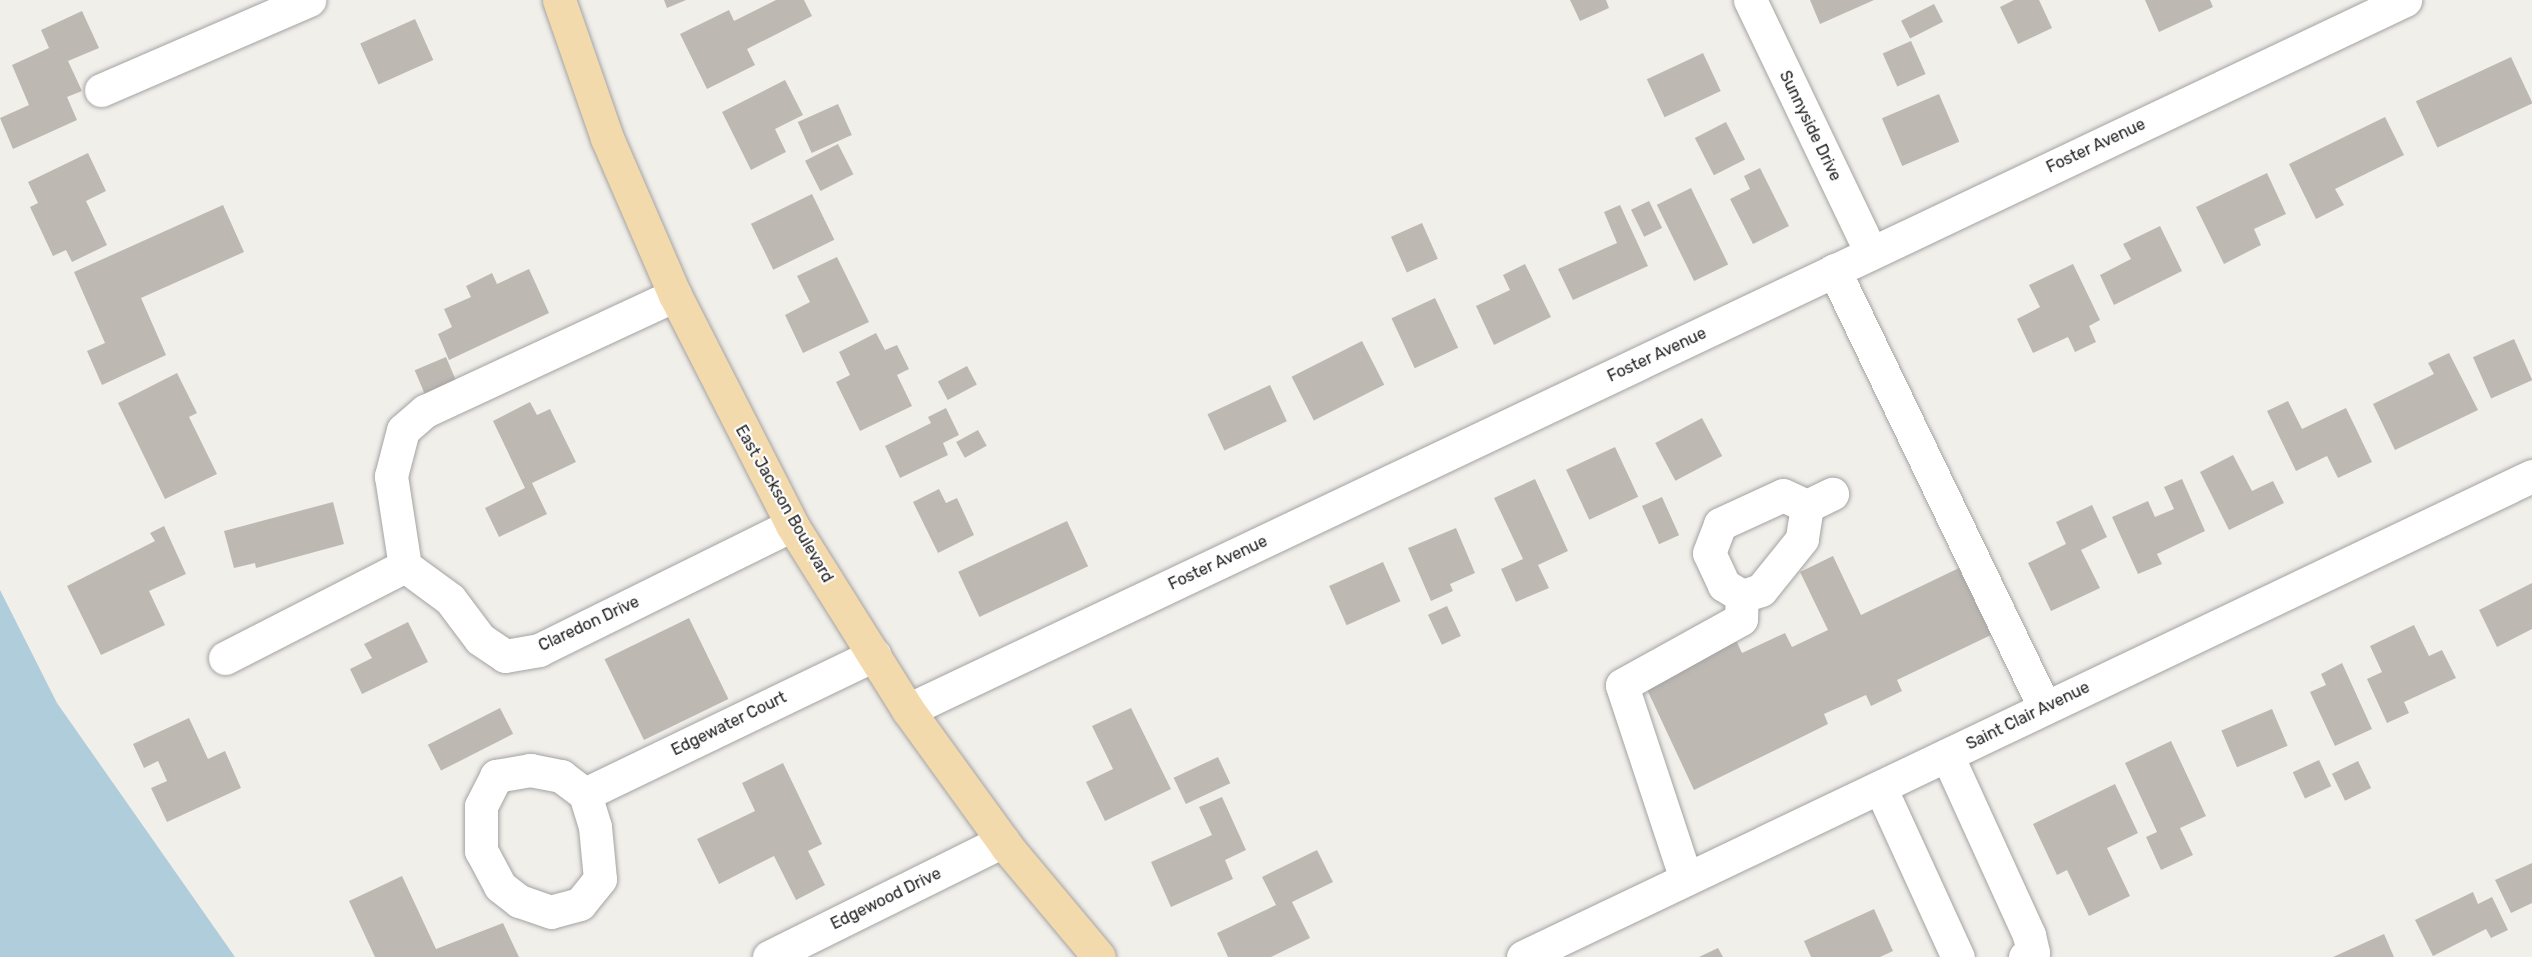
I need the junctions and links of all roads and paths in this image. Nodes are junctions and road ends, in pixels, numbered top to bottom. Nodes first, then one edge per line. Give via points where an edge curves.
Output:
1 (309, 0) edge
2 (559, 0) edge
3 (1750, 0) edge
4 (2405, 0) edge
5 (101, 90) dead end
6 (1871, 253) junction
7 (1834, 270) junction
8 (675, 295) junction
9 (2532, 476) edge
10 (792, 525) junction
11 (405, 566) junction
12 (1742, 596) junction
13 (874, 655) junction
14 (225, 658) dead end
15 (2045, 708) junction
16 (908, 710) junction
17 (1947, 755) junction
18 (1880, 787) junction
19 (585, 794) junction
20 (1003, 841) junction
21 (1686, 879) junction
22 (769, 957) edge
23 (1099, 957) edge
24 (1523, 957) edge
25 (1958, 957) edge
26 (2025, 957) edge

1 - 5 street
2 - 8 main road, East Jackson Boulevard via 607,138
3 - 6 street, Sunnyside Drive
4 - 6 street, Foster Avenue
6 - 7 street, Foster Avenue
7 - 15 street
7 - 16 street, Foster Avenue
8 - 10 main road, East Jackson Boulevard
8 - 11 street via 425,411 403,430 391,476
9 - 15 street, Saint Clair Avenue
10 - 11 street, Claredon Drive via 539,650 505,656 480,639 450,599
10 - 13 main road, East Jackson Boulevard
11 - 14 street
12 - 12 street via 1724,585 1709,554 1720,524 1783,495 1819,500 1802,538 1761,590
12 - 21 street via 1741,620 1622,685
13 - 16 main road, East Jackson Boulevard
13 - 19 street, Edgewater Court
15 - 17 street, Saint Clair Avenue
16 - 20 main road, East Jackson Boulevard
17 - 18 street, Saint Clair Avenue
17 - 26 street via 2029,935 2033,953
18 - 21 street, Saint Clair Avenue
18 - 25 street
19 - 19 street via 561,776 530,770 496,776 481,806 481,851 500,886 519,901 551,912 580,904 600,879
20 - 22 street, Edgewood Drive
20 - 23 main road, East Jackson Boulevard
21 - 24 street, Saint Clair Avenue

